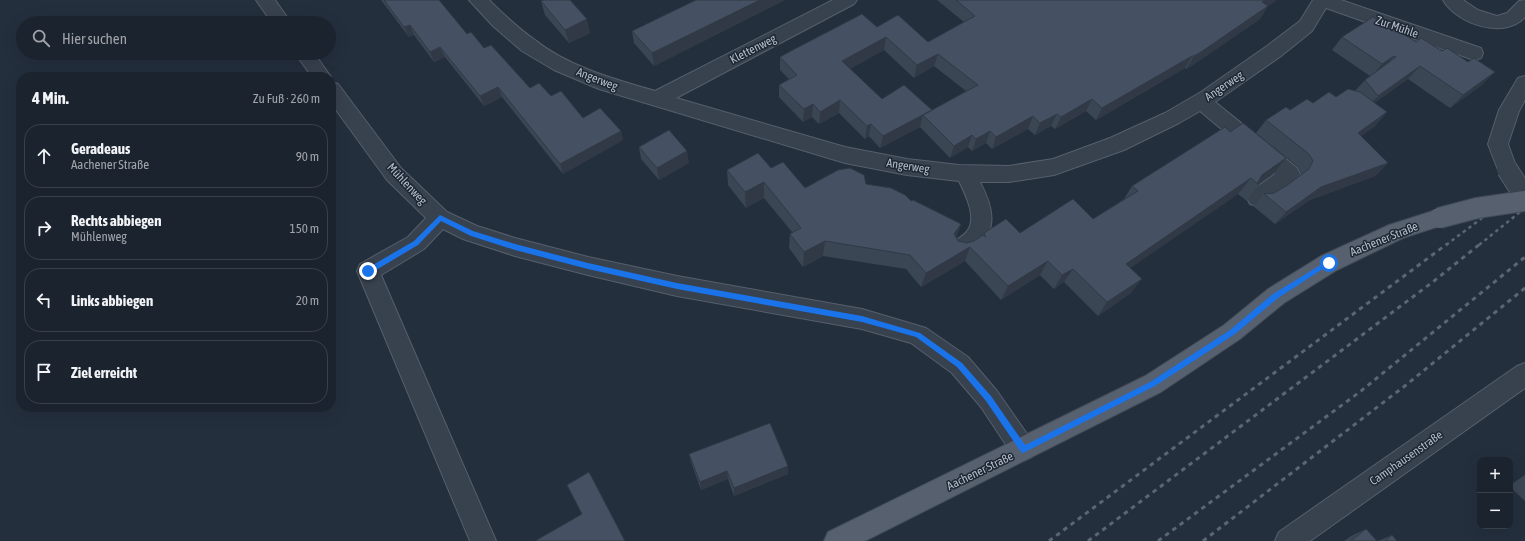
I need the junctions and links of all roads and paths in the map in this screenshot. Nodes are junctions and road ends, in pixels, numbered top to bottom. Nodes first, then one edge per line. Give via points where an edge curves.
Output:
1 (265, 0) edge
2 (478, 0) edge
3 (848, 0) edge
4 (1322, 0) edge
5 (1452, 0) edge
6 (1525, 5) edge
7 (277, 16) edge
8 (1474, 53) dead end
9 (309, 60) edge
10 (318, 72) edge
11 (1525, 83) edge
12 (336, 96) edge
13 (657, 99) junction
14 (1200, 101) junction
15 (965, 173) junction
16 (1525, 197) edge
17 (1257, 198) edge
18 (1525, 201) edge
19 (440, 218) junction
20 (961, 248) edge
21 (1525, 374) edge
22 (1023, 449) junction
23 (483, 541) edge
24 (837, 541) edge
25 (1288, 541) edge

1 - 7 street
2 - 13 street, Angerweg via 529,46 561,65 606,84
3 - 13 street, Klettenweg
4 - 8 street, Zur Mühle
4 - 14 street, Angerweg via 1306,26
5 - 6 street via 1484,20 1495,23 1512,20
9 - 10 street
11 - 16 street, bridge via 1509,110 1498,144 1507,169
12 - 19 street, Mühlenweg via 394,174
13 - 15 street, Angerweg via 845,155 907,167
14 - 15 street, Angerweg via 1117,144 1054,167 1009,174
14 - 17 street via 1290,174
15 - 20 street via 981,206 981,221 976,236
18 - 22 main road, Aachener Straße, bridge via 1477,208 1397,231 1329,263 1276,296 1232,332 1153,384
19 - 22 street, Mühlenweg via 478,235 588,266 677,286 862,319 918,335 960,365 989,399
19 - 23 street via 416,243 368,271
21 - 25 street, Camphausenstraße
22 - 24 main road, Aachener Straße

